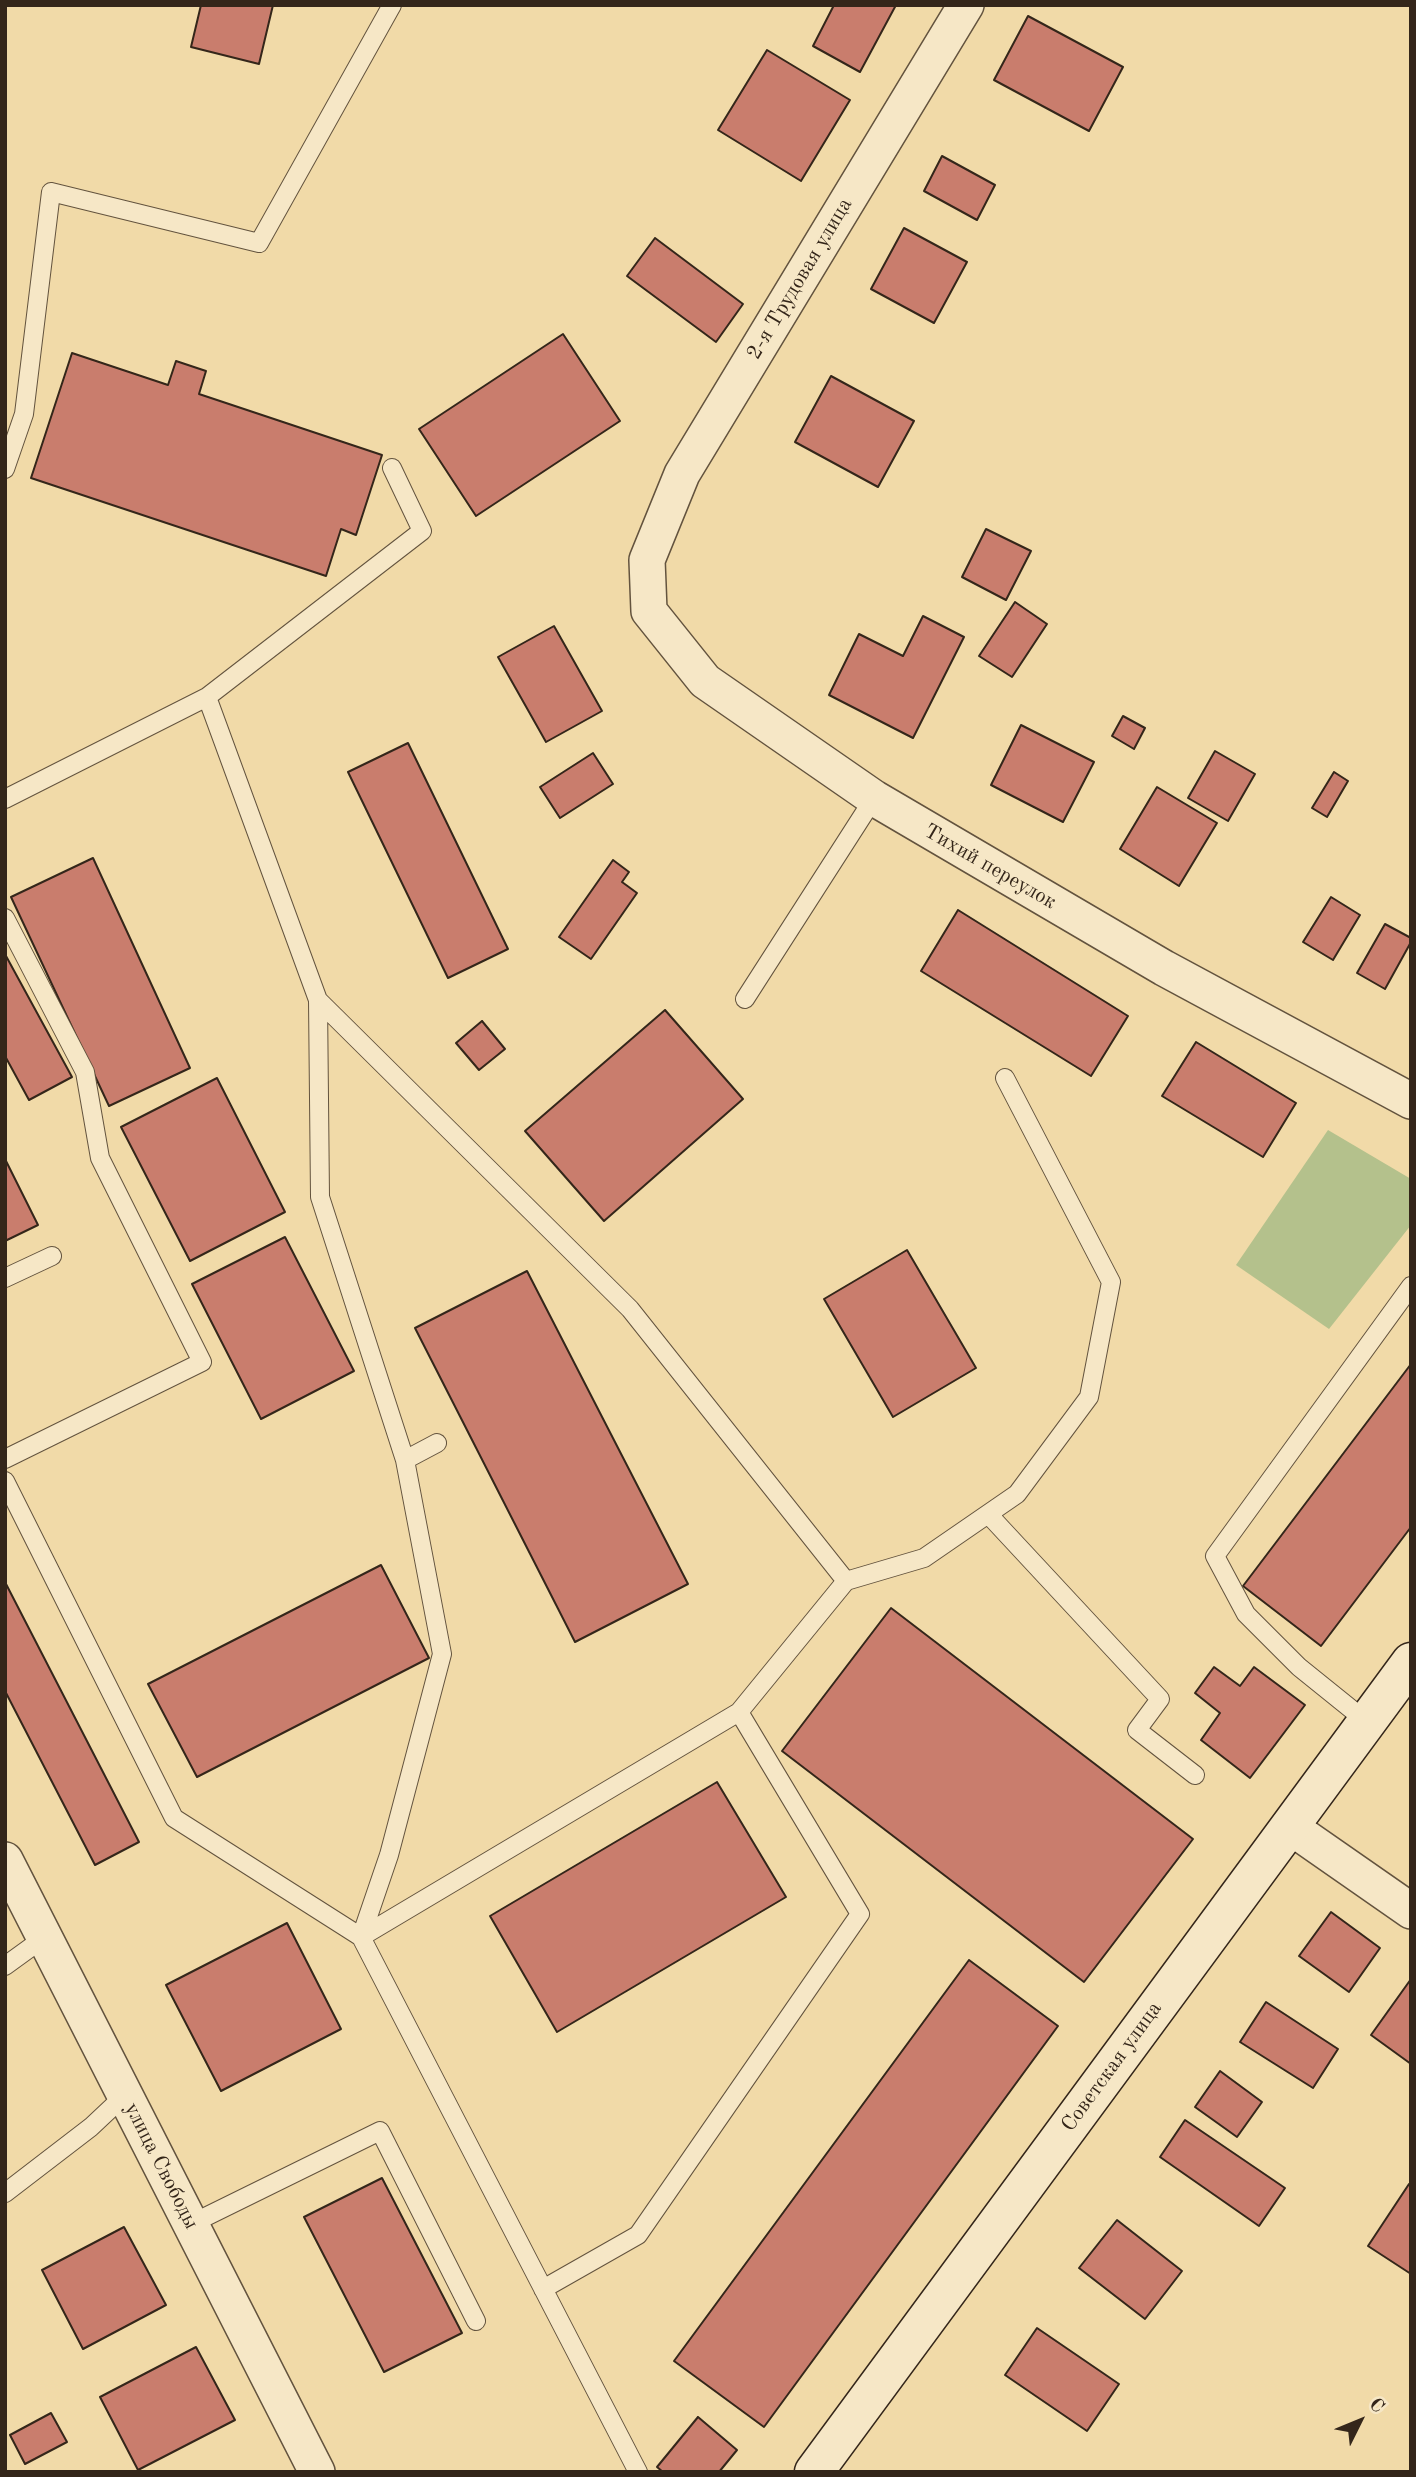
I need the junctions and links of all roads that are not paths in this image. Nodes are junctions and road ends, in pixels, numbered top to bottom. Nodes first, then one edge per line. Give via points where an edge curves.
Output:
1 (392, 5) edge
2 (966, 5) edge
3 (392, 468) dead end
4 (5, 469) edge
5 (647, 560) joint
6 (207, 696) junction
7 (874, 798) junction
8 (5, 799) edge
9 (5, 918) edge
10 (745, 999) dead end
11 (318, 1000) junction
12 (1005, 1078) dead end
13 (1411, 1101) edge
14 (52, 1256) dead end
15 (5, 1278) edge
16 (1411, 1286) edge
17 (437, 1443) dead end
18 (5, 1459) edge
19 (405, 1460) junction
20 (5, 1481) edge
21 (988, 1514) junction
22 (846, 1581) junction
23 (1411, 1662) edge
24 (740, 1712) junction
25 (1366, 1721) junction
26 (1195, 1775) dead end
27 (1289, 1826) junction
28 (5, 1860) edge
29 (1411, 1911) edge
30 (45, 1937) junction
31 (361, 1937) junction
32 (5, 1966) edge
33 (125, 2095) junction
34 (5, 2193) edge
35 (191, 2224) junction
36 (543, 2289) junction
37 (477, 2322) dead end
38 (317, 2472) edge
39 (638, 2472) edge
40 (814, 2472) edge

1 - 4 lane via 259,243 51,192 24,414
2 - 5 street, 2-я Трудовая улица via 682,474
3 - 6 lane via 422,531
5 - 7 street, Тихий переулок via 649,611 705,681
6 - 8 lane
6 - 11 lane
7 - 10 lane
7 - 13 street, Тихий переулок via 1164,968
9 - 18 lane via 85,1072 100,1158 202,1362
11 - 19 lane via 320,1197
11 - 22 lane via 630,1310
12 - 21 lane via 1111,1282 1089,1397 1017,1494
14 - 15 lane
16 - 25 lane via 1215,1556 1246,1614 1299,1667
17 - 19 lane
19 - 31 lane via 442,1654 389,1855
20 - 31 lane via 174,1818
21 - 22 lane via 924,1558
21 - 26 lane via 1160,1699 1138,1730
22 - 24 lane
23 - 25 street, Советская улица
24 - 31 lane
24 - 36 lane via 860,1914 638,2235
25 - 27 street, Советская улица
27 - 29 street
27 - 40 street, Советская улица
28 - 30 street, улица Свободы
30 - 32 lane
30 - 33 street, улица Свободы
31 - 36 lane
33 - 34 lane
33 - 35 street, улица Свободы
35 - 37 lane via 380,2131
35 - 38 street, улица Свободы
36 - 39 lane

